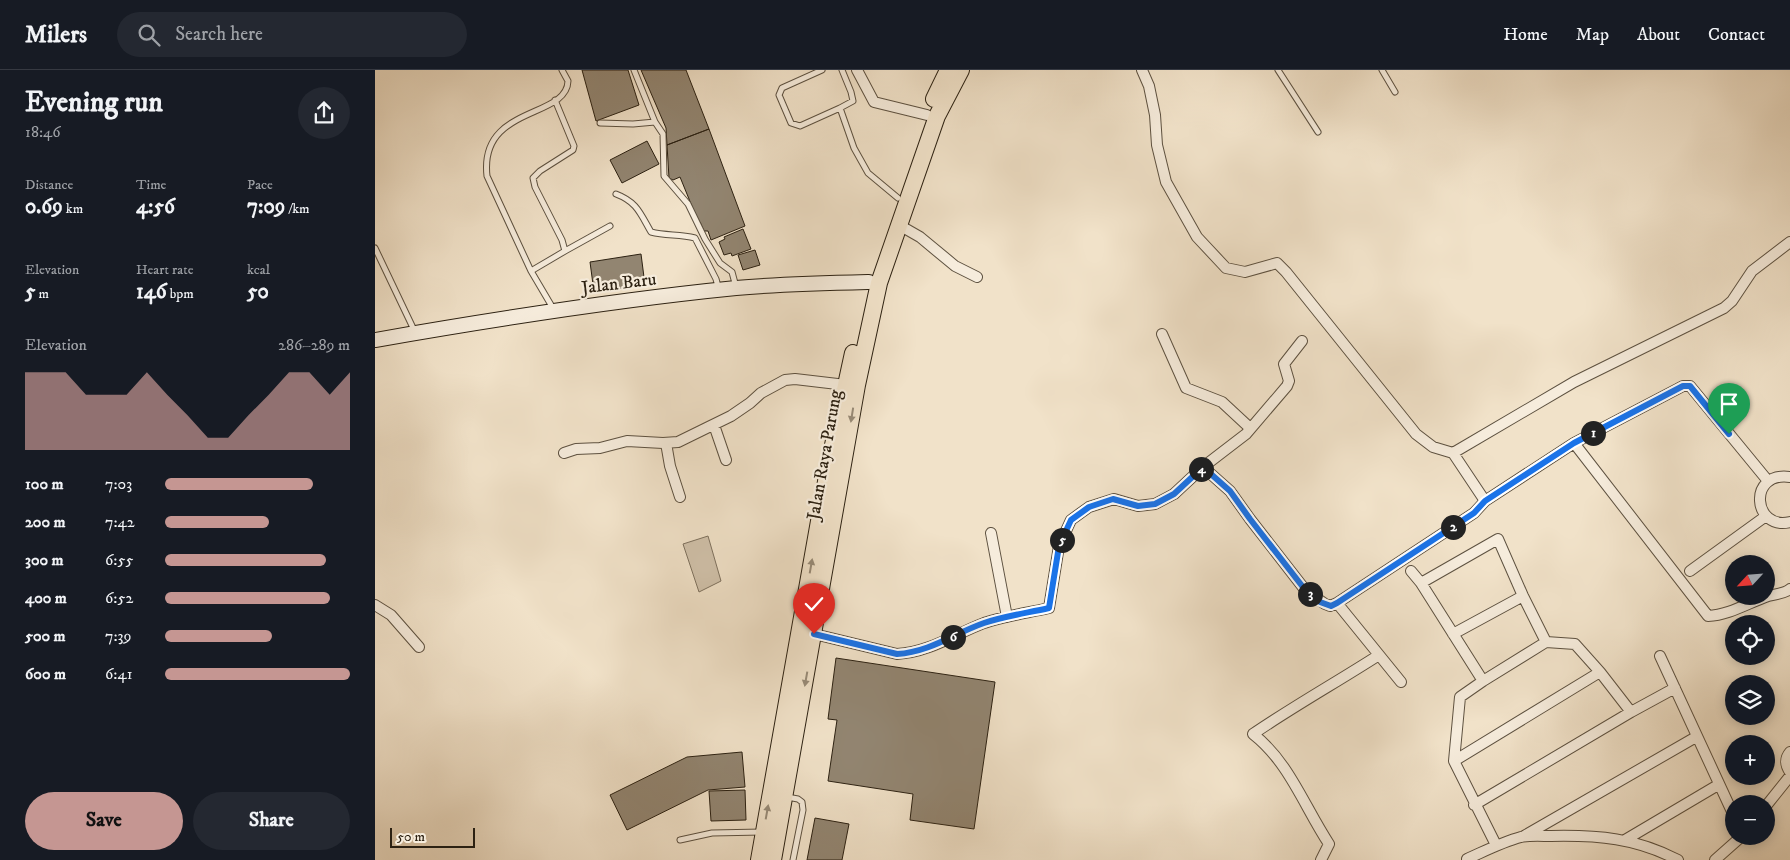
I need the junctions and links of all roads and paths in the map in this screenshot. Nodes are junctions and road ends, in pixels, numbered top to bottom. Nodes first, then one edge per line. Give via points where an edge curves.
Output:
1 (562, 70) edge
2 (634, 70) edge
3 (822, 70) edge
4 (842, 70) edge
5 (857, 70) edge
6 (948, 70) edge
7 (961, 70) edge
8 (1142, 70) edge
9 (1277, 70) edge
10 (1382, 70) edge
11 (1395, 92) dead end
12 (555, 100) junction
13 (840, 108) junction
14 (927, 115) junction
15 (655, 122) junction
16 (600, 123) dead end
17 (1318, 132) dead end
18 (616, 194) dead end
19 (898, 198) junction
20 (899, 225) junction
21 (610, 226) dead end
22 (1790, 242) edge
23 (375, 248) edge
24 (565, 251) junction
25 (531, 271) junction
26 (977, 277) dead end
27 (869, 282) junction
28 (736, 288) junction
29 (719, 290) junction
30 (555, 310) junction
31 (415, 333) junction
32 (1162, 334) dead end
33 (375, 340) edge
34 (1302, 341) dead end
35 (845, 385) junction
36 (714, 424) junction
37 (1250, 428) junction
38 (666, 443) junction
39 (1574, 443) junction
40 (564, 453) dead end
41 (1453, 453) junction
42 (726, 460) dead end
43 (1203, 467) junction
44 (1790, 477) edge
45 (1768, 482) junction
46 (680, 497) dead end
47 (1485, 501) junction
48 (1766, 516) junction
49 (1790, 522) edge
50 (991, 533) dead end
51 (1411, 571) dead end
52 (1690, 571) dead end
53 (1421, 583) junction
54 (1790, 589) edge
55 (1523, 596) junction
56 (1337, 603) junction
57 (375, 605) edge
58 (1007, 617) junction
59 (814, 634) junction
60 (1453, 634) junction
61 (1546, 642) junction
62 (419, 647) dead end
63 (1379, 655) junction
64 (1660, 656) dead end
65 (1600, 672) junction
66 (1483, 681) junction
67 (1401, 682) dead end
68 (1675, 688) junction
69 (1631, 712) junction
70 (1696, 737) junction
71 (1790, 752) edge
72 (1454, 761) junction
73 (1790, 772) edge
74 (1790, 776) edge
75 (1718, 785) junction
76 (1775, 795) edge
77 (784, 797) junction
78 (1725, 799) edge
79 (1474, 805) junction
80 (770, 833) junction
81 (1522, 837) junction
82 (680, 840) dead end
83 (1625, 840) junction
84 (1732, 845) edge
85 (1496, 846) junction
86 (1467, 859) edge
87 (759, 860) edge
88 (773, 860) edge
89 (793, 860) edge
90 (1321, 860) edge
91 (1678, 860) edge
92 (1715, 860) edge

1 - 12 lane via 568,87
2 - 15 lane
3 - 13 lane via 782,88 779,95 791,123 800,126
4 - 13 lane via 853,101
5 - 14 street via 874,102
6 - 14 highway, Jalan Raya Parung
7 - 20 highway, Jalan Raya Parung via 937,116
8 - 41 street via 1149,86 1166,182 1197,237 1226,268 1245,272 1277,264 1416,434 1433,447
9 - 17 lane
10 - 11 lane
12 - 24 lane via 573,150 540,170 533,178
12 - 25 lane via 501,130 487,155 487,176
13 - 19 lane via 854,148 868,172
14 - 19 highway, Jalan Raya Parung
15 - 16 lane
15 - 28 lane via 663,134 664,176 688,204 720,263 732,272
18 - 29 lane via 628,199 638,209 651,232 695,238
19 - 27 highway, Jalan Raya Parung
20 - 26 street via 920,237 955,266
20 -> 59 highway, Jalan Raya Parung via 879,283 857,385
21 - 24 lane
22 - 41 street via 1752,271 1725,308 1575,382
23 - 31 lane
24 - 25 lane
25 - 30 lane
27 - 28 main road, Jalan Baru
27 - 35 highway, Jalan Raya Parung
28 - 29 main road, Jalan Baru
29 - 30 main road, Jalan Baru
30 - 31 main road, Jalan Baru
31 - 33 main road, Jalan Baru
32 - 37 street via 1187,390 1222,402
34 - 37 street via 1284,364 1289,381 1287,386
35 - 36 street via 785,380
80 -> 35 highway, Jalan Raya Parung
36 - 38 street via 678,442
36 - 42 street
37 - 43 street
38 - 40 street via 627,441
38 - 46 street
39 - 45 street via 1683,386 1690,386
39 - 47 street
39 - 54 street via 1708,616 1718,616
41 - 47 street
43 - 56 street via 1230,491 1306,591 1325,604
43 - 58 street via 1174,494 1155,504 1138,506 1113,499 1089,507 1071,520 1059,546 1049,608
44 - 45 street via 1782,476
45 - 48 street via 1763,487 1760,502
47 - 56 street via 1474,513
48 - 49 street via 1779,523
48 - 52 street
50 - 58 street
51 - 53 street
53 - 55 street via 1498,539
53 - 60 street
55 - 60 street
55 - 61 street
56 - 63 street
57 - 62 street via 391,615
58 - 59 street via 909,653 897,654
59 -> 77 highway, Jalan Raya Parung
60 - 66 street
61 - 65 street via 1575,644
61 - 66 street
63 - 67 street
63 - 90 street via 1253,734 1278,757 1329,844
64 - 68 street
65 - 69 street
65 - 72 street
66 - 72 street via 1461,697
68 - 69 street
68 - 70 street
69 - 79 street
70 - 75 street
70 - 81 street
71 - 73 street via 1786,765
72 - 79 street
74 - 76 street
75 - 78 street
75 - 83 street
77 - 80 highway, Jalan Raya Parung
77 - 89 lane via 802,802
79 - 85 street
80 - 82 lane via 712,833
80 - 87 highway, Jalan Raya Parung
80 - 88 highway, Jalan Raya Parung
81 - 83 street via 1576,836
81 - 85 street
83 - 91 street via 1658,849
84 - 92 street
85 - 86 street

